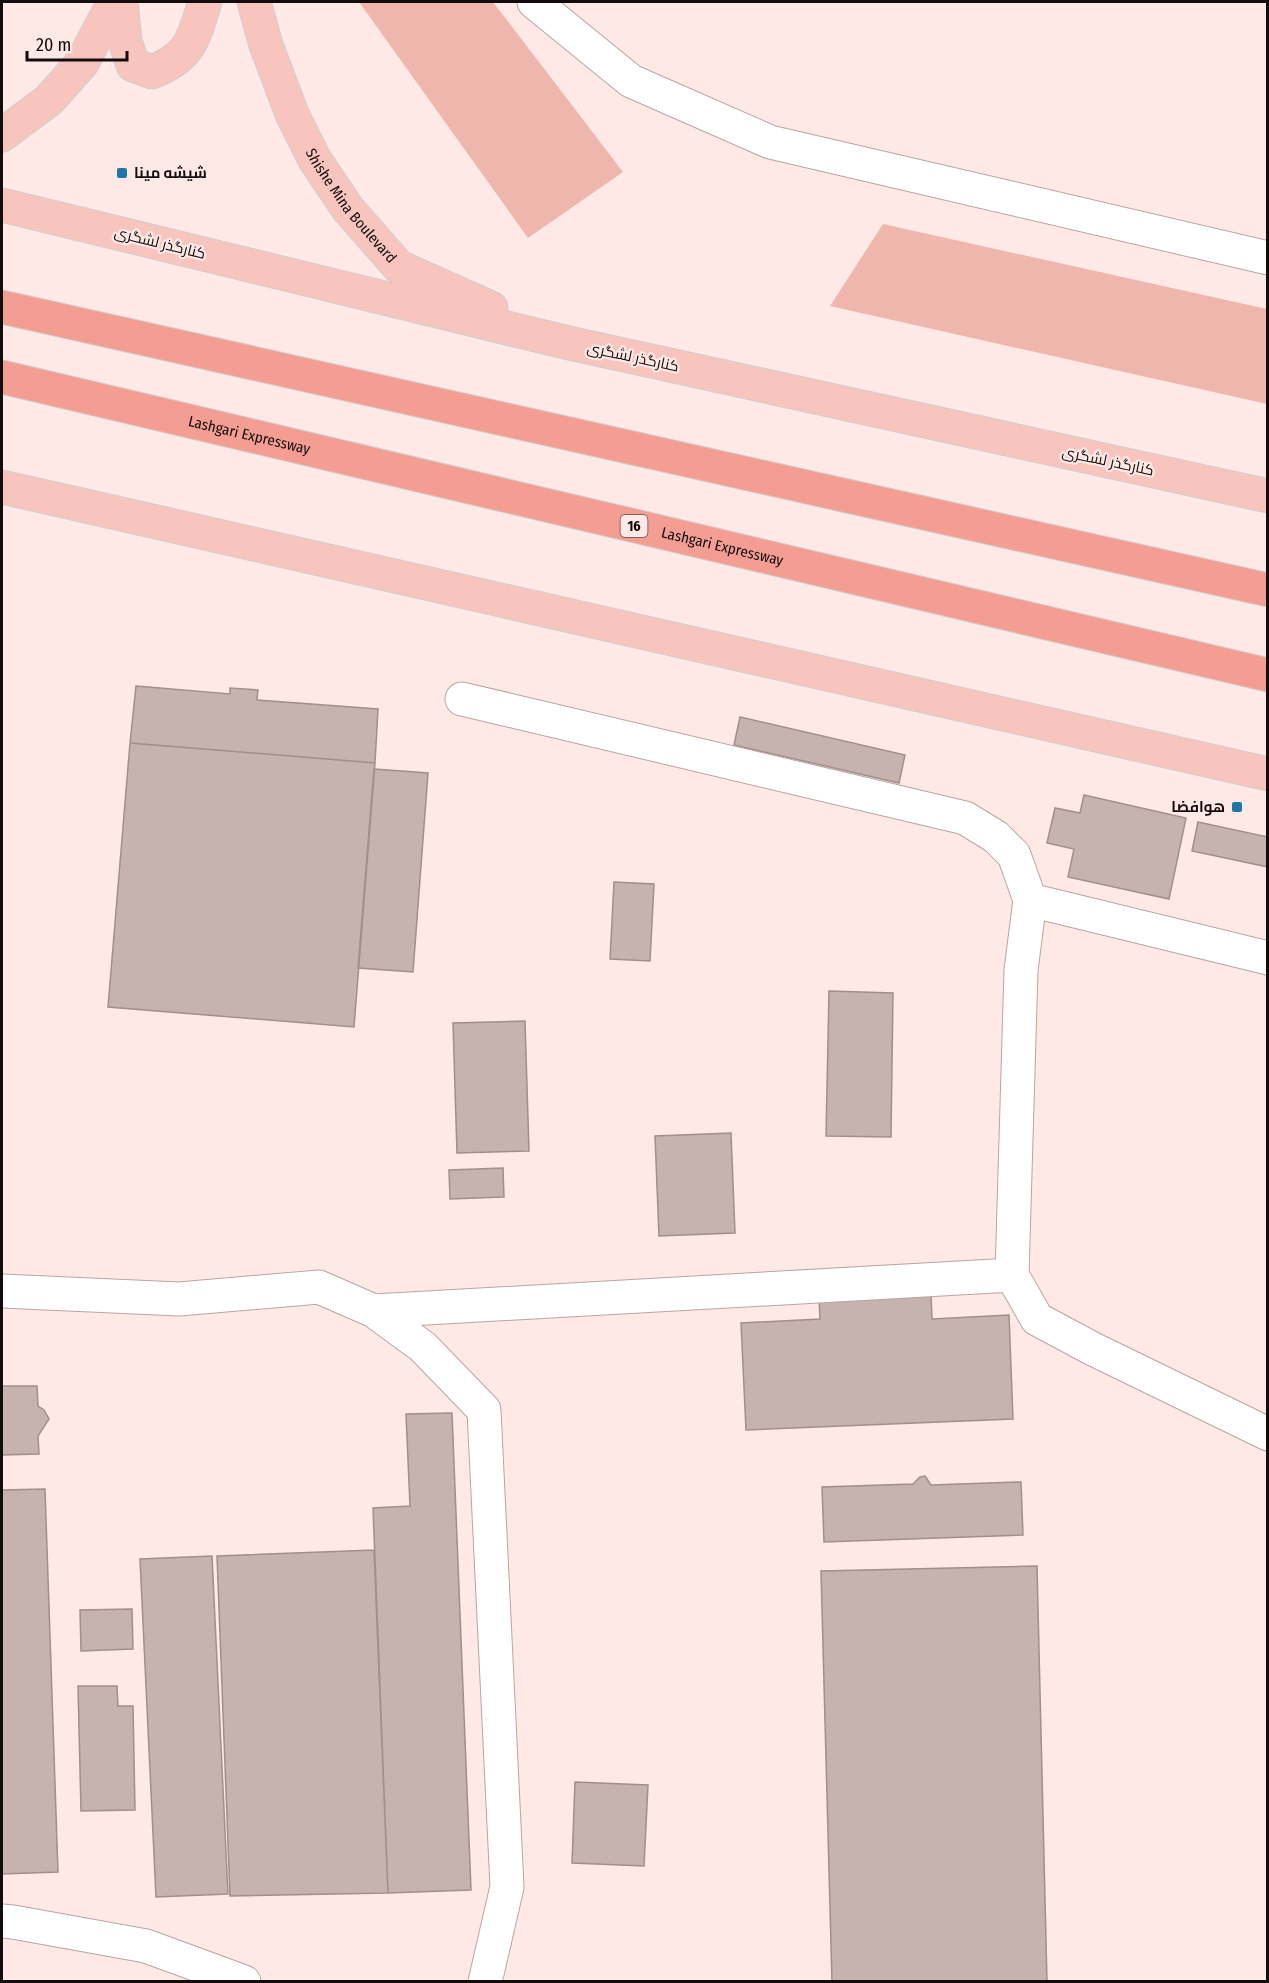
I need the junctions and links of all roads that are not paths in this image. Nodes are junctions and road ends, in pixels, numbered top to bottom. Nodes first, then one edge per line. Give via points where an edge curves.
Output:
1 (114, 2) edge
2 (121, 2) edge
3 (204, 2) edge
4 (254, 2) edge
5 (534, 2) edge
6 (2, 135) edge
7 (2, 205) edge
8 (1268, 258) edge
9 (2, 307) edge
10 (569, 343) junction
11 (2, 377) edge
12 (2, 488) edge
13 (1268, 496) edge
14 (1268, 590) edge
15 (1213, 662) junction
16 (1268, 675) edge
17 (1268, 681) edge
18 (462, 699) dead end
19 (1268, 774) edge
20 (1030, 900) junction
21 (1268, 957) edge
22 (1012, 1275) junction
23 (2, 1291) edge
24 (374, 1311) junction
25 (1268, 1434) edge
26 (2, 1921) edge
27 (244, 1982) edge
28 (485, 1982) edge

1 - 6 main road via 82,63 49,100
2 - 3 main road via 125,41 133,65 152,72 181,57 195,33
4 - 10 main road, Shishe Mina Boulevard via 292,114 315,160 348,209 399,267
5 - 8 lane via 631,81 770,142
7 - 10 main road, کنارگذر لشگری
9 - 14 highway
10 - 13 main road, کنارگذر لشگری
11 - 15 highway, Lashgari Expressway / 16
12 - 19 main road
15 - 16 highway, Lashgari Expressway / 16
15 - 17 highway
18 - 20 lane via 965,818 996,837 1014,855
20 - 21 lane
20 - 22 lane via 1021,970
22 - 24 lane
22 - 25 lane via 1037,1319
23 - 24 lane via 179,1299 319,1287
24 - 28 lane via 423,1347 484,1410 507,1887
26 - 27 lane via 146,1946

